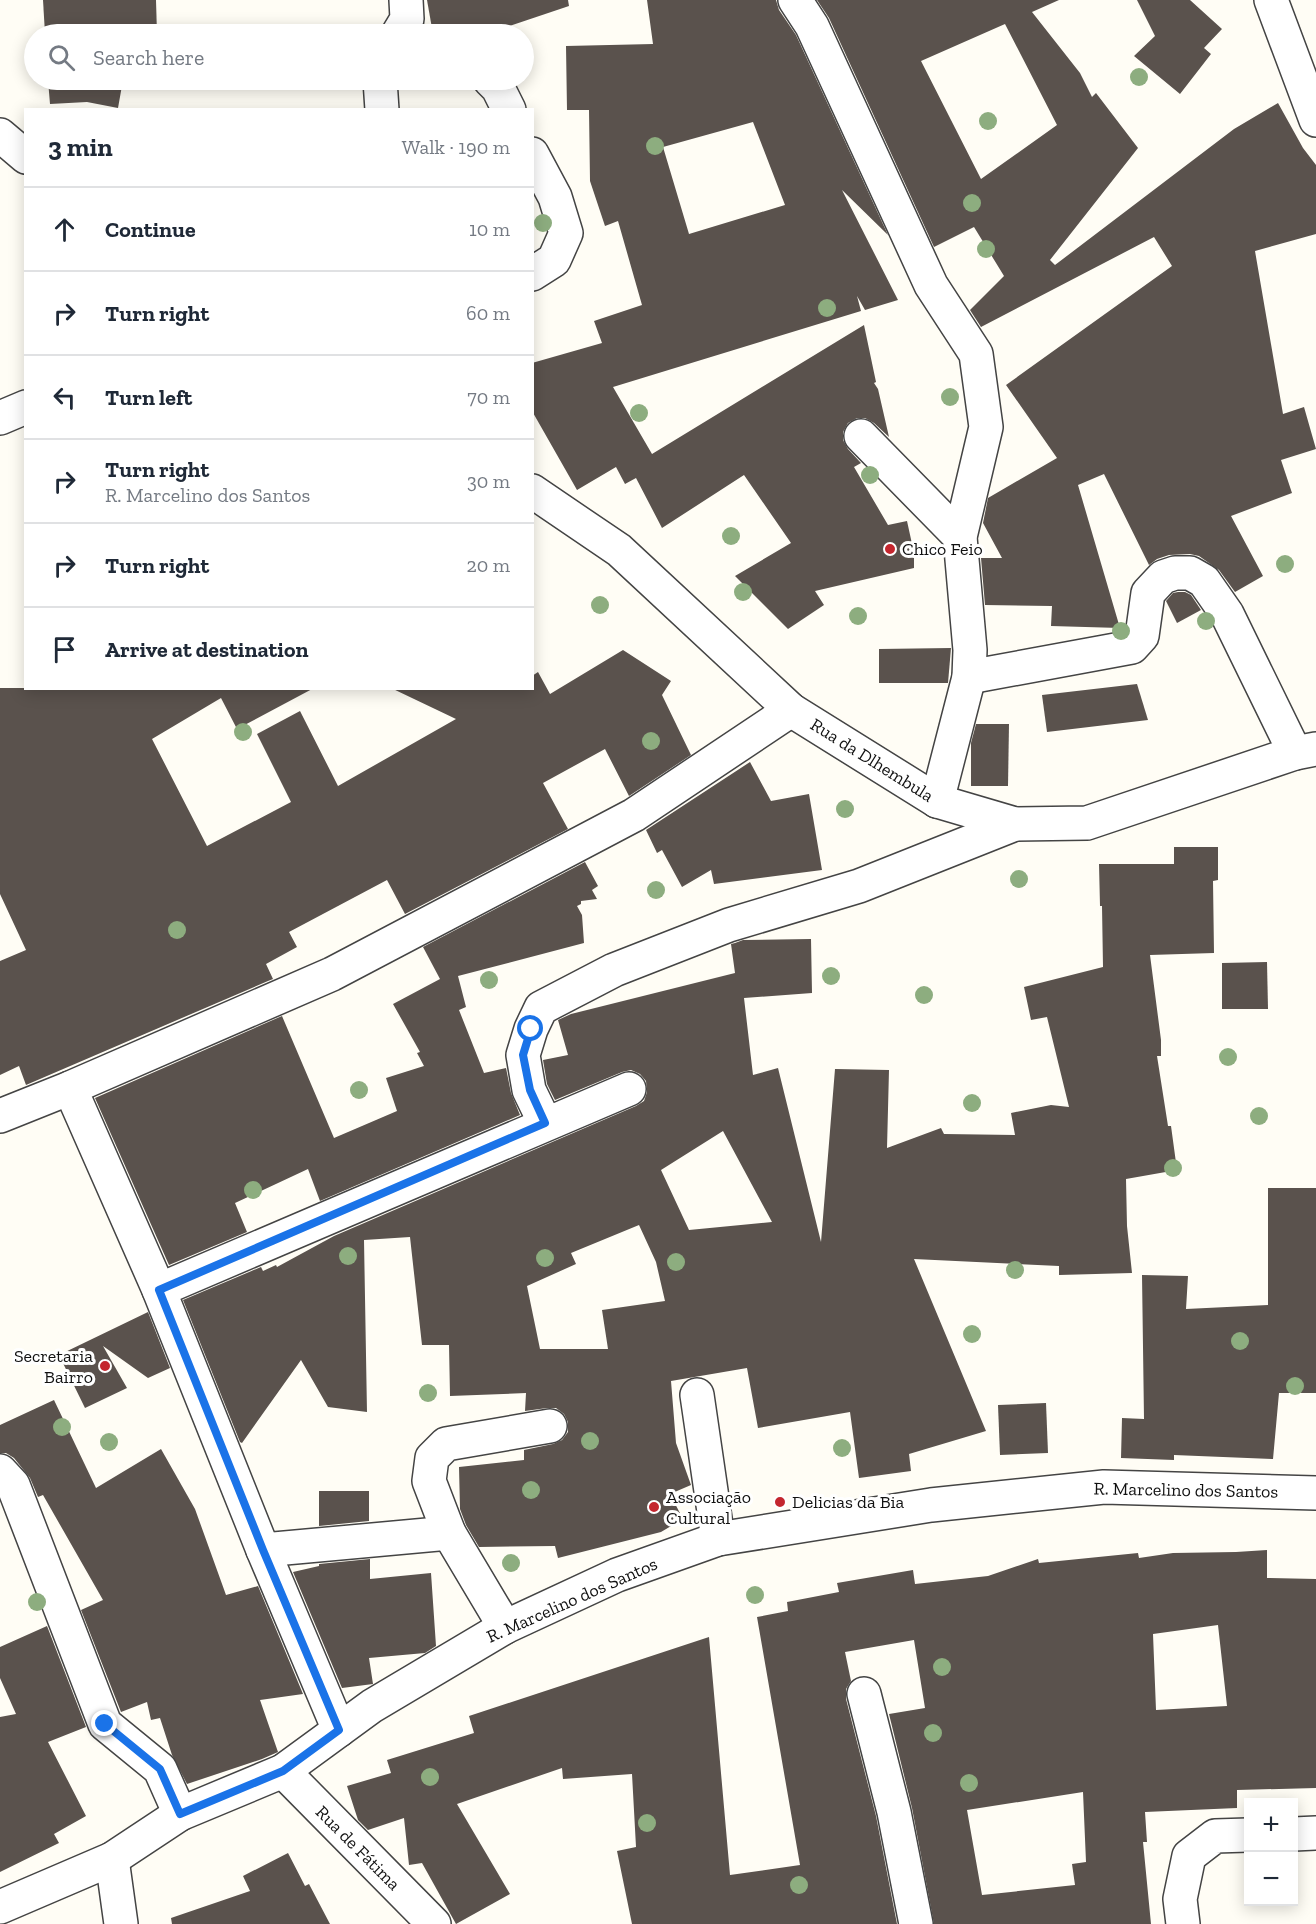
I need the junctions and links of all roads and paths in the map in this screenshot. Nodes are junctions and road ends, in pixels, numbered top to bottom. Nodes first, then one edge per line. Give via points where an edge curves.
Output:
1 (406, 0) edge
2 (795, 0) edge
3 (1272, 0) edge
4 (404, 24) edge
5 (381, 90) edge
6 (499, 90) edge
7 (382, 108) edge
8 (508, 108) edge
9 (1316, 120) edge
10 (0, 135) edge
11 (24, 155) edge
12 (534, 158) edge
13 (534, 273) edge
14 (24, 407) edge
15 (0, 418) edge
16 (861, 436) dead end
17 (534, 492) edge
18 (960, 537) junction
19 (969, 676) junction
20 (791, 710) junction
21 (1306, 751) edge
22 (937, 801) junction
23 (1015, 824) junction
24 (70, 1088) junction
25 (629, 1089) dead end
26 (0, 1116) edge
27 (545, 1123) junction
28 (159, 1290) junction
29 (697, 1395) dead end
30 (550, 1426) dead end
31 (0, 1471) edge
32 (1316, 1493) edge
33 (449, 1533) junction
34 (718, 1539) junction
35 (263, 1550) junction
36 (505, 1627) junction
37 (864, 1694) dead end
38 (339, 1730) junction
39 (283, 1771) junction
40 (180, 1814) junction
41 (1316, 1833) edge
42 (1298, 1834) edge
43 (1244, 1835) edge
44 (112, 1858) junction
45 (0, 1907) edge
46 (122, 1924) edge
47 (434, 1924) edge
48 (916, 1924) edge
49 (1183, 1924) edge

1 - 4 street
2 - 18 street via 812,26 931,285 976,354 986,427
3 - 9 street
5 - 7 street
6 - 8 street
10 - 11 street
12 - 13 street via 555,197 566,233 554,260
14 - 15 street
16 - 18 street
17 - 20 street, Rua da Dlhembula via 619,550
18 - 19 street
19 - 21 street via 1132,647 1142,636 1148,593 1163,577 1190,573 1204,581 1227,614
19 - 22 street
20 - 22 street, Rua da Dlhembula
20 - 24 street via 634,815 343,969
21 - 23 street, Rua da Dlhembula via 1087,823
22 - 23 street, Rua da Dlhembula
23 - 27 street via 859,886 729,925 614,970 541,1008 523,1055 530,1090
24 - 26 street
24 - 28 street
25 - 27 street
27 - 28 street
28 - 35 street
29 - 34 street
30 - 33 street via 446,1444 432,1458 429,1481
31 - 40 street via 13,1485 105,1724 160,1769
32 - 34 street, R. Marcelino dos Santos via 1104,1487 931,1505
33 - 35 street
33 - 36 street
34 - 36 street, R. Marcelino dos Santos via 617,1575
35 - 38 street
36 - 38 street, R. Marcelino dos Santos
37 - 48 street via 894,1812
38 - 39 street, R. Marcelino dos Santos
39 - 40 street, R. Marcelino dos Santos
39 - 47 street, Rua de Fátima
40 - 44 street, R. Marcelino dos Santos
41 - 42 street
43 - 49 street via 1215,1836 1189,1856 1180,1899
44 - 45 street, R. Marcelino dos Santos
44 - 46 street

